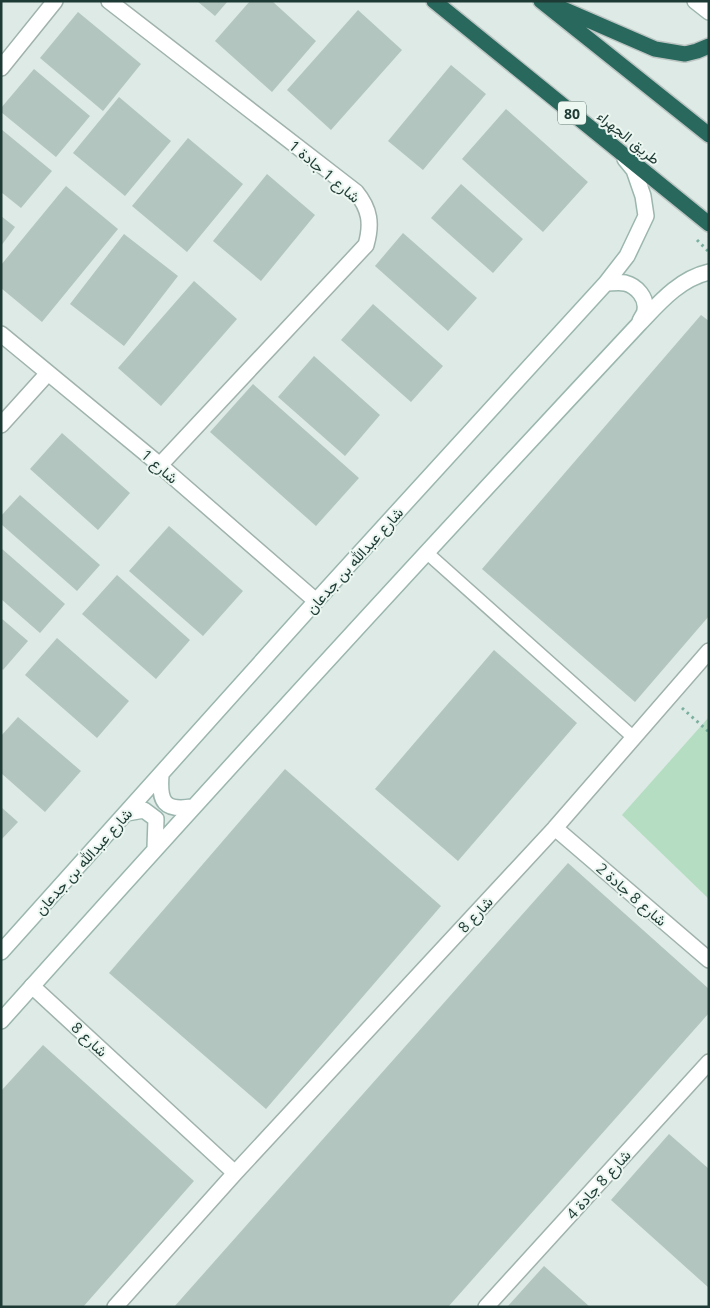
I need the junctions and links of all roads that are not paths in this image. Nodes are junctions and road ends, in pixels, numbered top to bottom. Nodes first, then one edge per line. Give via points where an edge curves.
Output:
1 (55, 1) edge
2 (109, 1) edge
3 (434, 1) edge
4 (541, 1) edge
5 (545, 1) edge
6 (695, 1) edge
7 (709, 12) edge
8 (709, 46) edge
9 (1, 68) edge
10 (709, 134) edge
11 (618, 150) junction
12 (709, 224) edge
13 (709, 272) edge
14 (606, 283) junction
15 (639, 324) junction
16 (1, 334) edge
17 (48, 373) junction
18 (1, 425) edge
19 (160, 465) junction
20 (426, 552) junction
21 (316, 601) junction
22 (709, 651) edge
23 (633, 737) junction
24 (161, 775) junction
25 (192, 807) junction
26 (127, 813) junction
27 (555, 828) junction
28 (155, 848) junction
29 (1, 952) edge
30 (709, 960) edge
31 (32, 986) junction
32 (1, 1021) edge
33 (709, 1062) edge
34 (235, 1173) junction
35 (115, 1307) edge
36 (486, 1307) edge

1 - 9 street
2 - 19 street, شارع 1 جادة 1 via 356,192 366,206 370,222 366,245
3 - 11 highway, طريق الجهراء / 80
4 - 10 highway
5 - 8 highway via 654,49 685,54
6 - 7 street
11 - 12 highway, طريق الجهراء / 80
11 - 14 street, شارع عبدالله بن جدعان via 634,170 646,216 627,256
13 - 15 street via 672,290
14 - 15 street via 624,282 641,293 645,310
14 - 21 street, شارع عبدالله بن جدعان
15 - 20 street
16 - 17 street, شارع 1
17 - 18 street
17 - 19 street, شارع 1
19 - 21 street, شارع 1
20 - 23 lane
20 - 25 street
21 - 24 street, شارع عبدالله بن جدعان
22 - 23 street, شارع 8
23 - 27 street, شارع 8
24 - 25 street via 160,792 167,805 177,809
24 - 26 street, شارع عبدالله بن جدعان
25 - 28 street
26 - 28 street via 144,810 156,819
26 - 29 street, شارع عبدالله بن جدعان
27 - 30 street, شارع 8 جادة 2
27 - 34 street, شارع 8
28 - 31 street
31 - 32 street
31 - 34 street, شارع 8
33 - 36 street, شارع 8 جادة 4
34 - 35 street, شارع 8

